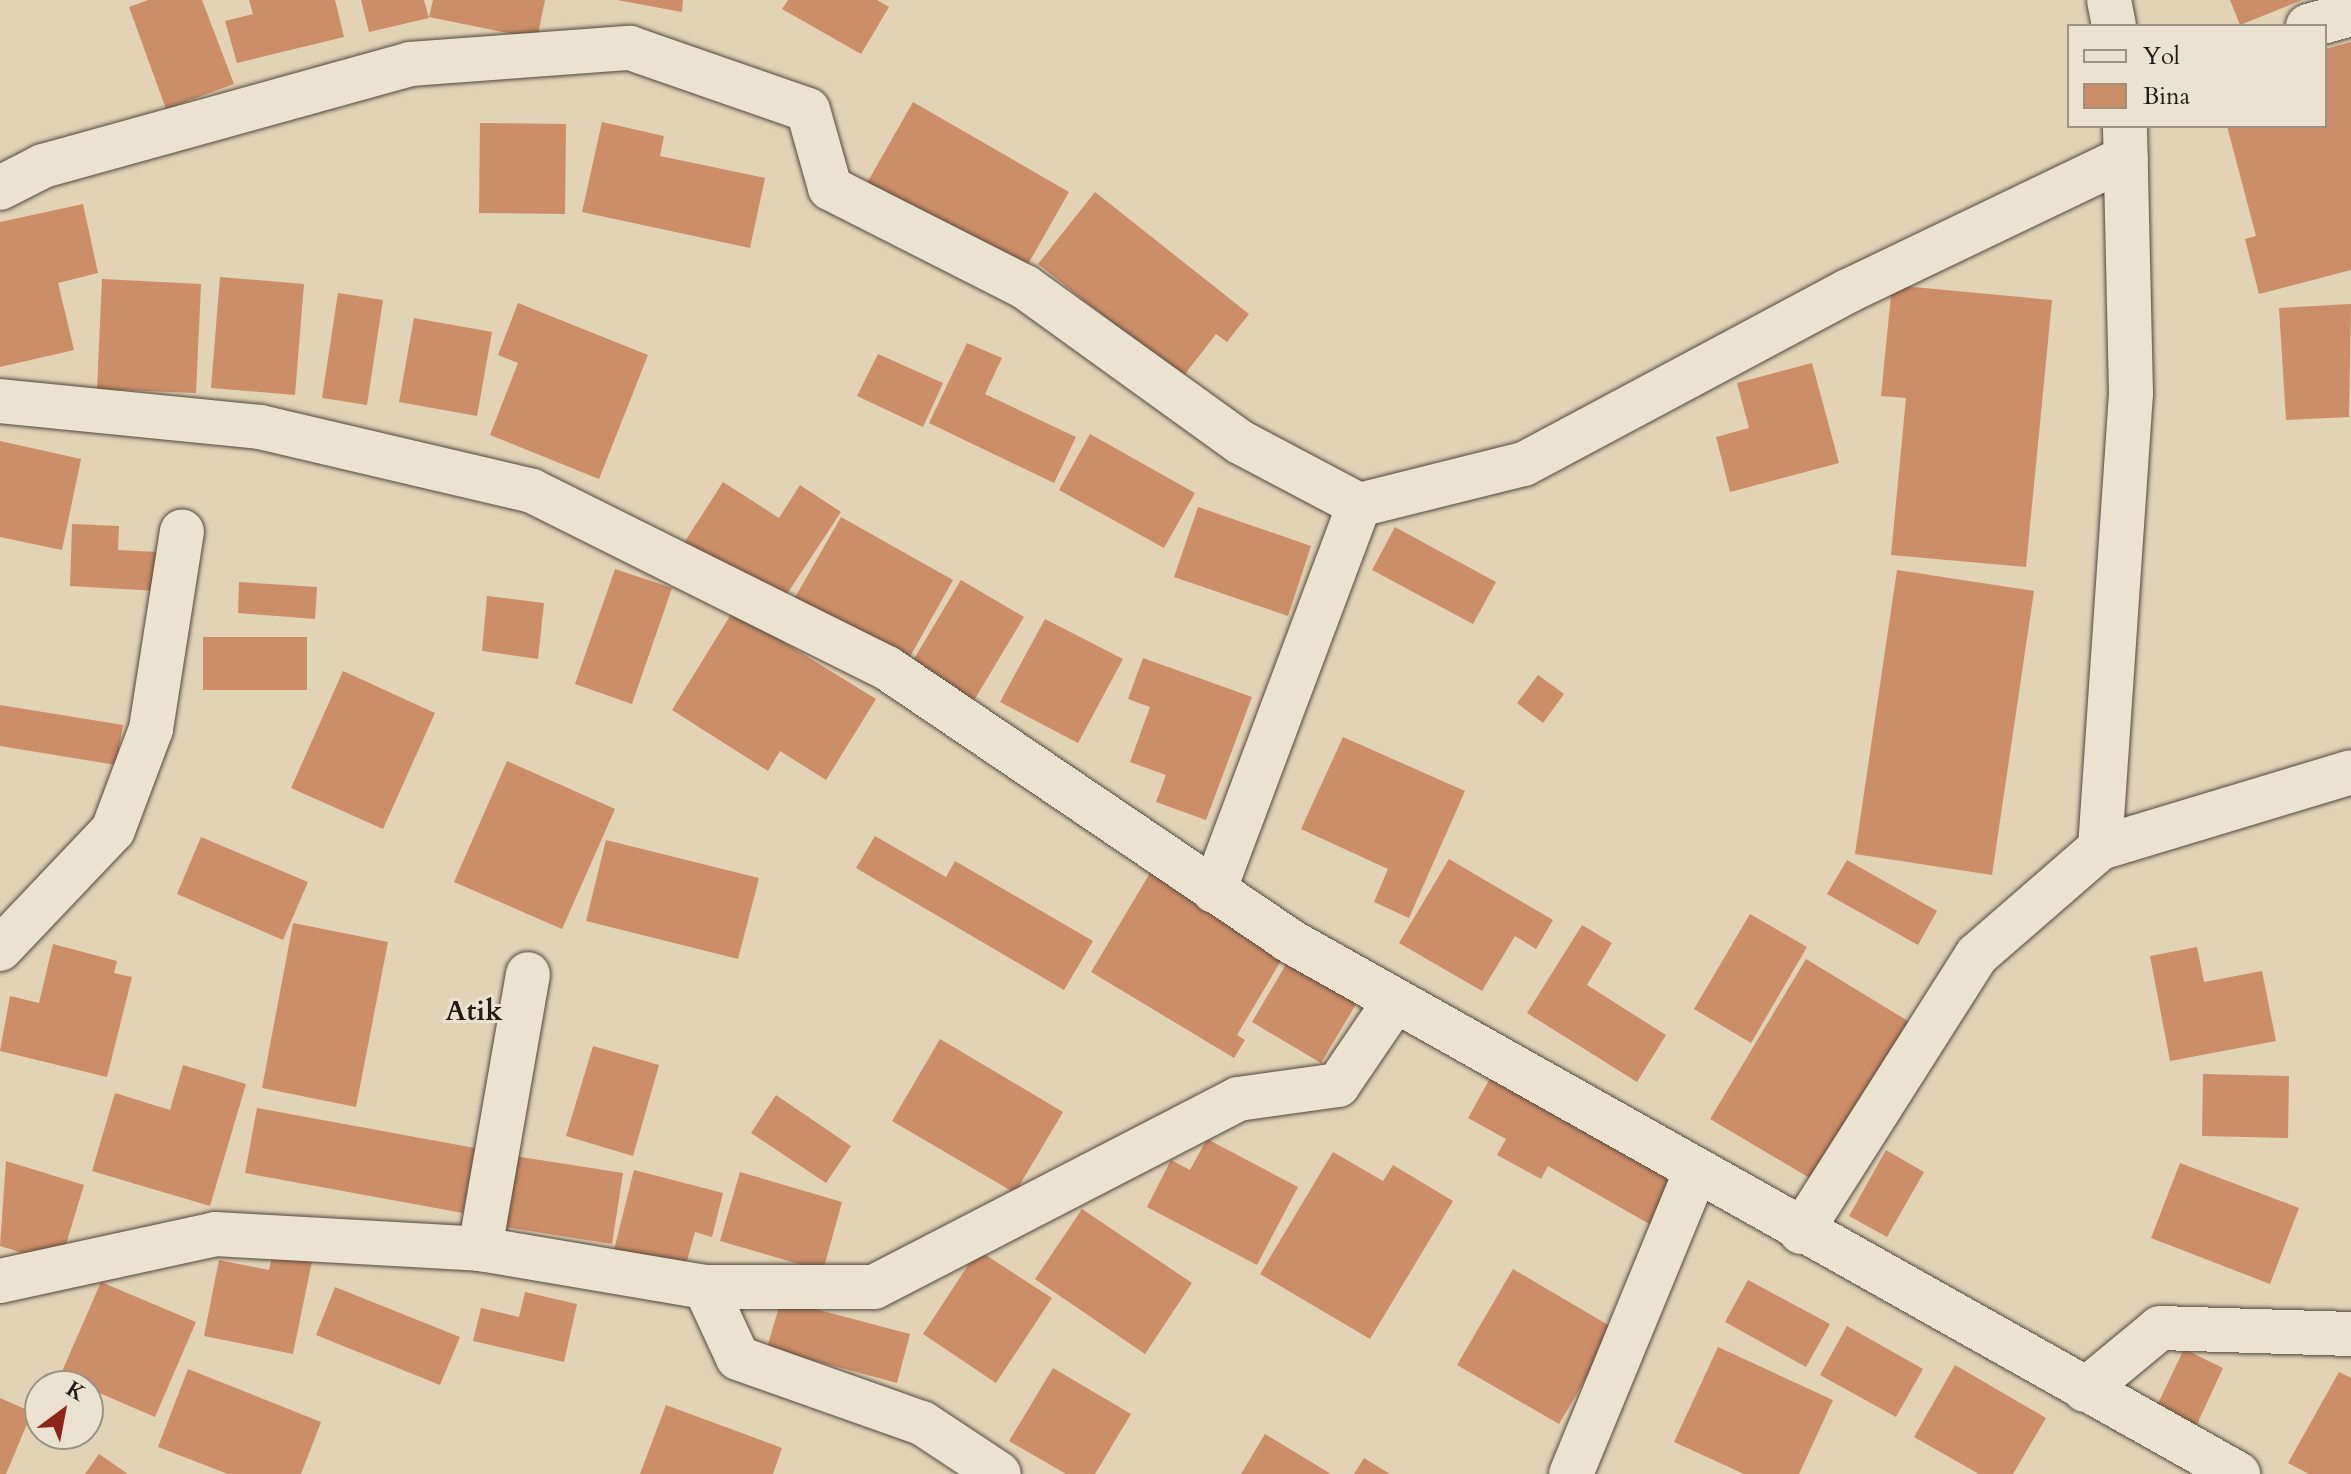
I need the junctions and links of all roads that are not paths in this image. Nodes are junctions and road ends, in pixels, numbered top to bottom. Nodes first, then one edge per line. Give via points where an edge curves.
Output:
1 (2109, 0) edge
2 (2351, 14) edge
3 (2114, 24) edge
4 (2315, 24) edge
5 (2125, 142) edge
6 (0, 188) edge
7 (0, 401) edge
8 (1359, 505) junction
9 (182, 531) dead end
10 (2351, 772) edge
11 (2100, 848) junction
12 (1214, 891) junction
13 (0, 949) edge
14 (528, 974) dead end
15 (1395, 1001) junction
16 (1695, 1173) junction
17 (1801, 1232) junction
18 (480, 1249) junction
19 (0, 1281) edge
20 (705, 1287) junction
21 (2351, 1334) edge
22 (2085, 1390) junction
23 (999, 1474) edge
24 (1571, 1474) edge
25 (2238, 1474) edge

1 - 3 street
2 - 4 street
5 - 8 street via 1524,464
5 - 11 street via 2131,393
6 - 8 street via 43,166 410,64 630,48 808,110 830,188 1025,287 1240,442
7 - 12 street via 260,427 532,491 887,668
8 - 12 street
9 - 13 street via 151,729 113,830
10 - 11 street
11 - 17 street via 1977,955
12 - 15 street
14 - 18 street
15 - 16 street
15 - 20 street via 1338,1085 1238,1099 874,1287
16 - 17 street
16 - 24 street
17 - 22 street
18 - 19 street via 215,1234
18 - 20 street
20 - 23 street via 738,1358 922,1423
21 - 22 street via 2160,1328
22 - 25 street

